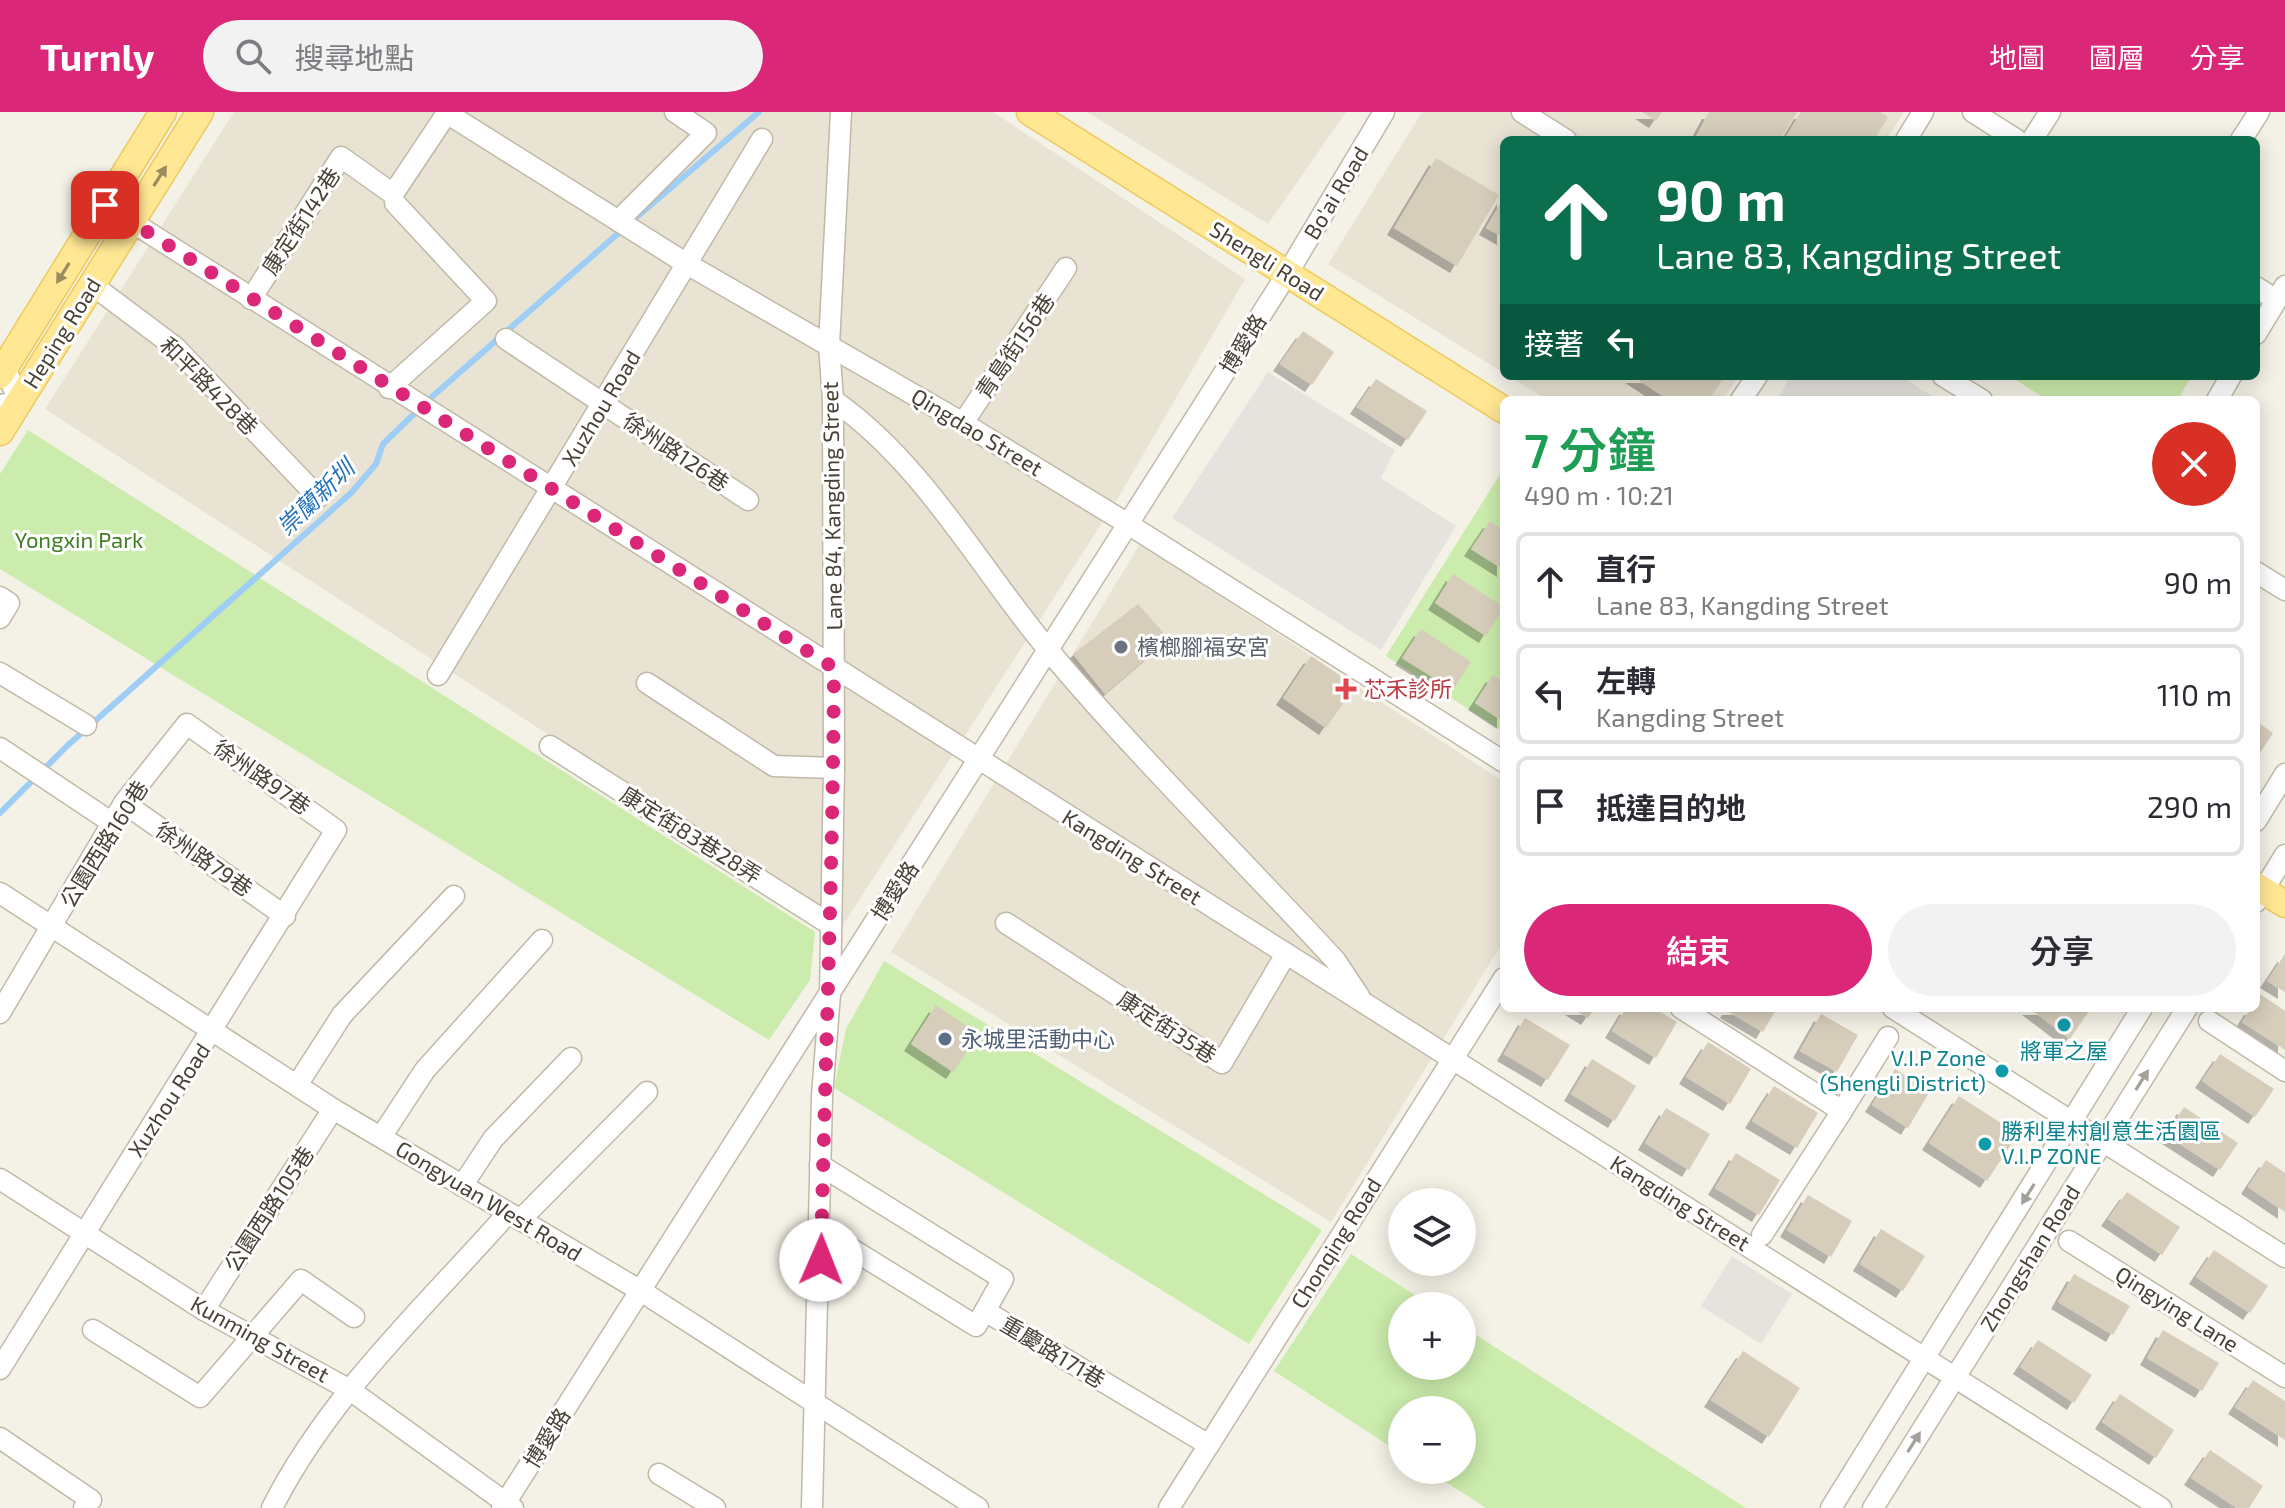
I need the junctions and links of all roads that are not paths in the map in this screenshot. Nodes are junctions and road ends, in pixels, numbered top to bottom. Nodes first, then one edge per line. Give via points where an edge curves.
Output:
1 (163, 112) edge
2 (200, 112) edge
3 (675, 112) edge
4 (841, 112) edge
5 (1030, 112) edge
6 (1384, 112) edge
7 (1522, 112) edge
8 (1923, 112) edge
9 (1973, 112) edge
10 (2050, 112) edge
11 (2259, 112) edge
12 (446, 113) edge
13 (1560, 136) edge
14 (1908, 136) edge
15 (2011, 136) edge
16 (2035, 136) edge
17 (2244, 136) edge
18 (762, 139) dead end
19 (395, 203) dead end
20 (105, 205) junction
21 (132, 222) junction
22 (626, 226) junction
23 (687, 264) junction
24 (1066, 268) dead end
25 (1287, 274) junction
26 (91, 284) junction
27 (2260, 288) edge
28 (2281, 293) edge
29 (251, 299) junction
30 (2260, 327) edge
31 (506, 339) dead end
32 (829, 345) junction
33 (3, 371) edge
34 (1950, 380) edge
35 (389, 388) junction
36 (1976, 396) edge
37 (833, 400) junction
38 (604, 403) junction
39 (9, 404) edge
40 (1500, 407) edge
41 (963, 423) junction
42 (0, 432) edge
43 (552, 490) junction
44 (318, 497) dead end
45 (748, 500) dead end
46 (1128, 524) junction
47 (2260, 574) edge
48 (2285, 590) edge
49 (1048, 650) junction
50 (834, 668) junction
51 (0, 673) edge
52 (438, 675) dead end
53 (647, 683) dead end
54 (187, 724) joint
55 (86, 725) dead end
56 (550, 746) dead end
57 (0, 748) edge
58 (1500, 759) edge
59 (978, 760) junction
60 (834, 768) junction
61 (2285, 774) edge
62 (124, 803) junction
63 (2260, 815) edge
64 (114, 824) junction
65 (336, 830) joint
66 (2285, 855) edge
67 (0, 893) edge
68 (2265, 895) edge
69 (454, 896) dead end
70 (285, 916) junction
71 (1006, 923) dead end
72 (831, 925) junction
73 (53, 927) junction
74 (542, 940) dead end
75 (1286, 954) junction
76 (1500, 984) edge
77 (830, 994) junction
78 (1363, 1003) junction
79 (1687, 1012) edge
80 (1899, 1012) edge
81 (2140, 1012) edge
82 (2184, 1012) edge
83 (0, 1013) edge
84 (2209, 1021) dead end
85 (213, 1031) junction
86 (1888, 1037) dead end
87 (571, 1058) dead end
88 (1453, 1059) junction
89 (2285, 1071) edge
90 (297, 1085) junction
91 (647, 1092) dead end
92 (333, 1109) junction
93 (1842, 1111) junction
94 (2073, 1122) junction
95 (381, 1137) junction
96 (2103, 1141) junction
97 (820, 1165) junction
98 (0, 1179) edge
99 (462, 1186) junction
100 (514, 1216) junction
101 (821, 1230) junction
102 (85, 1232) junction
103 (1762, 1235) dead end
104 (2069, 1241) dead end
105 (2285, 1257) edge
106 (641, 1291) junction
107 (204, 1310) junction
108 (985, 1311) junction
109 (354, 1317) dead end
110 (93, 1330) dead end
111 (251, 1335) junction
112 (1926, 1358) junction
113 (0, 1369) edge
114 (1955, 1377) junction
115 (2285, 1377) edge
116 (350, 1390) junction
117 (815, 1401) junction
118 (0, 1438) edge
119 (1209, 1445) junction
120 (659, 1474) dead end
121 (88, 1504) edge
122 (507, 1507) edge
123 (272, 1508) edge
124 (715, 1508) edge
125 (812, 1508) edge
126 (978, 1508) edge
127 (1169, 1508) edge
128 (1831, 1508) edge
129 (1873, 1508) edge
130 (2161, 1508) edge

1 - 20 main road, Heping Road
21 -> 2 main road, Heping Road
3 - 22 street via 706,133
4 - 32 street
5 - 25 main road, Shengli Road
6 - 25 street, Bo'ai Road
7 - 13 street
8 - 14 street
9 - 15 street
10 - 16 street
11 - 17 street
12 - 22 street, Qingdao Street
12 - 29 street, 康定街142巷 via 393,194 341,157
18 - 23 street, Xuzhou Road
19 - 35 street via 486,301
20 - 21 street, Kangding Street
20 -> 33 main road, Heping Road
21 - 26 main road, Heping Road
21 - 29 street, Kangding Street
22 - 23 street, Qingdao Street
23 - 32 street, Qingdao Street
23 - 38 street, Xuzhou Road
24 - 41 street, 青島街156巷
25 - 40 main road, Shengli Road
25 - 46 street, 博愛路
26 - 39 main road, Heping Road
26 - 44 street, 和平路428巷 via 175,347
27 - 28 street
28 - 30 street
29 - 35 street, Kangding Street
31 - 38 street, 徐州路126巷
32 - 37 street, Lane 84, Kangding Street
32 - 41 street, Qingdao Street
33 - 39 street
34 - 36 street
35 - 43 street, Kangding Street
37 - 49 street via 891,448
37 - 50 street, Lane 84, Kangding Street
38 - 43 street, Xuzhou Road
38 - 45 street, 徐州路126巷
39 - 42 main road, Heping Road
41 - 46 street, Qingdao Street
43 - 50 street, Kangding Street
43 - 52 street, Xuzhou Road
46 - 49 street, 博愛路
46 - 58 street, Qingdao Street
47 - 48 street
49 - 59 street, 博愛路
49 - 78 street via 1133,748 1335,960
50 - 59 street, Kangding Street
50 - 60 street, Lane 84, Kangding Street
51 - 55 street
53 - 60 street via 774,766
54 - 62 street, 公園西路160巷
54 - 65 street, 徐州路97巷
56 - 72 street, 康定街83巷28弄
57 - 64 street
59 - 75 street, Kangding Street
59 - 77 street, 博愛路
60 - 72 street, Lane 84, Kangding Street
61 - 63 street
62 - 64 street, 公園西路160巷
62 - 70 street, 徐州路79巷
64 - 73 street, 公園西路160巷
65 - 70 street, Xuzhou Road
66 - 68 street
67 - 73 street, Gongyuan West Road
69 - 90 street via 342,1015
70 - 85 street, Xuzhou Road
71 - 75 street, 康定街35巷 via 1222,1063
72 - 77 street, Lane 84, Kangding Street
73 - 83 street, 公園西路160巷
73 - 85 street, Gongyuan West Road
74 - 95 street via 425,1070
75 - 78 street, Kangding Street
76 - 88 street, Chonqing Road
77 - 97 street, Lane 84, Kangding Street
77 - 106 street, 博愛路
78 - 88 street, Kangding Street
79 - 93 street
80 - 94 street
81 - 94 street, Zhongshan Road
96 -> 82 street, Zhongshan Road
84 - 89 street
85 - 90 street, Gongyuan West Road
85 - 102 street, Xuzhou Road
86 - 93 street
87 - 99 street via 493,1139
88 - 112 street, Kangding Street
88 - 119 street, Chonqing Road
90 - 92 street, Gongyuan West Road
91 - 100 street
92 - 95 street, Gongyuan West Road
92 - 107 street, 公園西路105巷
93 - 103 street
94 - 96 street
94 -> 112 street, Zhongshan Road
95 - 99 street, Gongyuan West Road
96 - 105 street
96 - 114 street, Zhongshan Road
97 - 101 street, Lane 84, Kangding Street
97 - 108 street via 1003,1279
98 - 102 street, Kunming Street
99 - 100 street, Gongyuan West Road
100 - 106 street, Gongyuan West Road
100 - 116 street
101 - 108 street, 重慶路171巷 via 976,1326
101 - 117 street, Lane 84, Kangding Street
102 - 107 street, Kunming Street
102 - 113 street, Xuzhou Road
104 - 115 street, Qingying Lane
106 - 117 street, Gongyuan West Road
106 - 122 street, 博愛路
107 - 111 street, Kunming Street
108 - 119 street, 重慶路171巷
109 - 111 street via 301,1280
110 - 111 street via 200,1397
111 - 116 street, Kunming Street
112 - 114 street, Kangding Street
112 - 128 street, Zhongshan Road
129 -> 114 street, Zhongshan Road
114 - 130 street, Kangding Street
116 - 122 street, Kunming Street
116 - 123 street via 290,1472
117 - 125 street, Lane 84, Kangding Street
117 - 126 street, Gongyuan West Road
118 - 121 street
119 - 127 street, Chonqing Road
120 - 124 street

